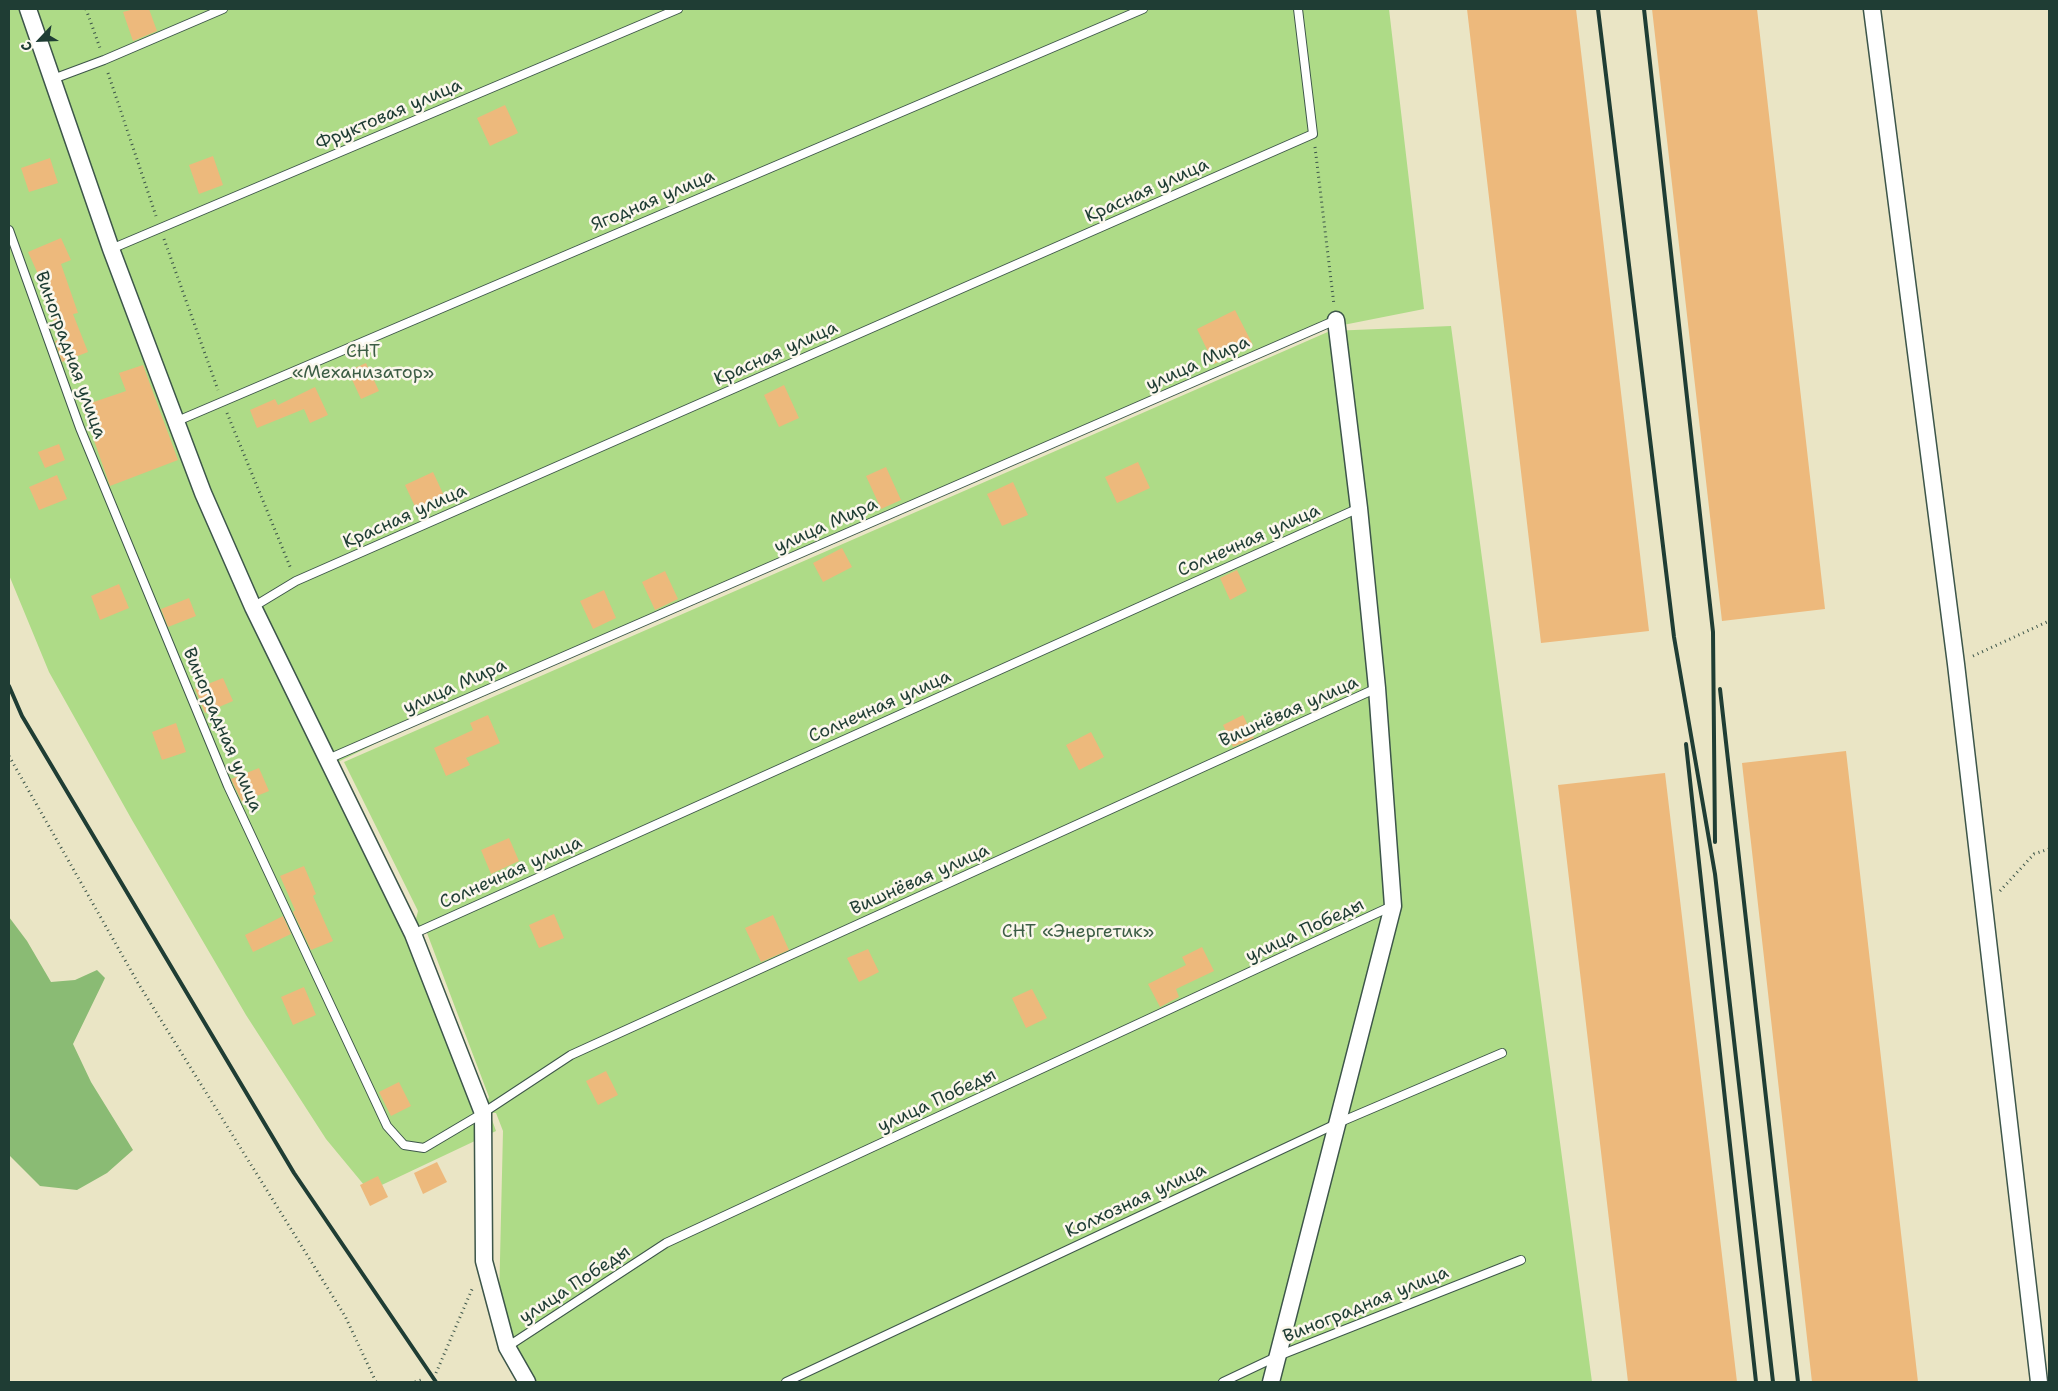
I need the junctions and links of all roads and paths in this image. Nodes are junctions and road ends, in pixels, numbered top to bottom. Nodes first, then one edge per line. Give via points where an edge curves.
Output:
1 (28, 9) edge
2 (86, 9) edge
3 (223, 9) edge
4 (678, 9) edge
5 (1143, 9) edge
6 (1298, 9) edge
7 (1872, 9) edge
8 (104, 60) junction
9 (53, 80) junction
10 (1314, 134) junction
11 (160, 228) junction
12 (9, 230) edge
13 (111, 249) junction
14 (1336, 320) junction
15 (222, 402) junction
16 (175, 422) junction
17 (1359, 508) junction
18 (296, 581) junction
19 (254, 607) junction
20 (2049, 621) edge
21 (1956, 664) junction
22 (1377, 688) junction
23 (9, 756) edge
24 (328, 759) junction
25 (2049, 849) edge
26 (1393, 906) junction
27 (1984, 907) junction
28 (413, 934) junction
29 (1502, 1053) dead end
30 (483, 1113) junction
31 (1338, 1123) junction
32 (1521, 1260) dead end
33 (484, 1261) junction
34 (507, 1347) junction
35 (1278, 1356) junction
36 (436, 1373) dead end
37 (424, 1379) dead end
38 (376, 1382) edge
39 (415, 1382) edge
40 (527, 1382) edge
41 (786, 1382) edge
42 (1223, 1382) edge
43 (1271, 1382) edge
44 (2039, 1382) edge

1 - 9 street
2 - 8 path
3 - 8 lane
4 - 11 lane, Фруктовая улица
5 - 15 lane, Ягодная улица
6 - 10 lane
7 - 21 street
8 - 9 lane
8 - 11 path
9 - 13 street
10 - 14 path
10 - 18 lane, Красная улица
11 - 13 lane, Фруктовая улица
11 - 15 path
12 - 30 lane, Виноградная улица via 80,428 228,786 387,1126 404,1145 424,1148
13 - 16 street
14 - 17 street
14 - 24 lane, улица Мира
15 - 16 lane, Ягодная улица
15 - 18 path
16 - 19 street
17 - 22 street
17 - 28 lane, Солнечная улица
18 - 19 lane, Красная улица
19 - 24 street
20 - 21 path
21 - 27 street
22 - 26 street
22 - 30 lane, Вишнёвая улица via 571,1055
23 - 38 path via 138,983 345,1316
24 - 28 street
25 - 27 path via 2034,854
26 - 31 street
26 - 34 lane, улица Победы via 666,1243
27 - 44 street
28 - 30 street
29 - 31 lane, Колхозная улица
30 - 33 street
31 - 35 street
31 - 41 lane, Колхозная улица
32 - 35 lane, Виноградная улица
33 - 34 street
33 - 36 path
34 - 40 street
35 - 42 lane, Виноградная улица
35 - 43 street
37 - 39 path

